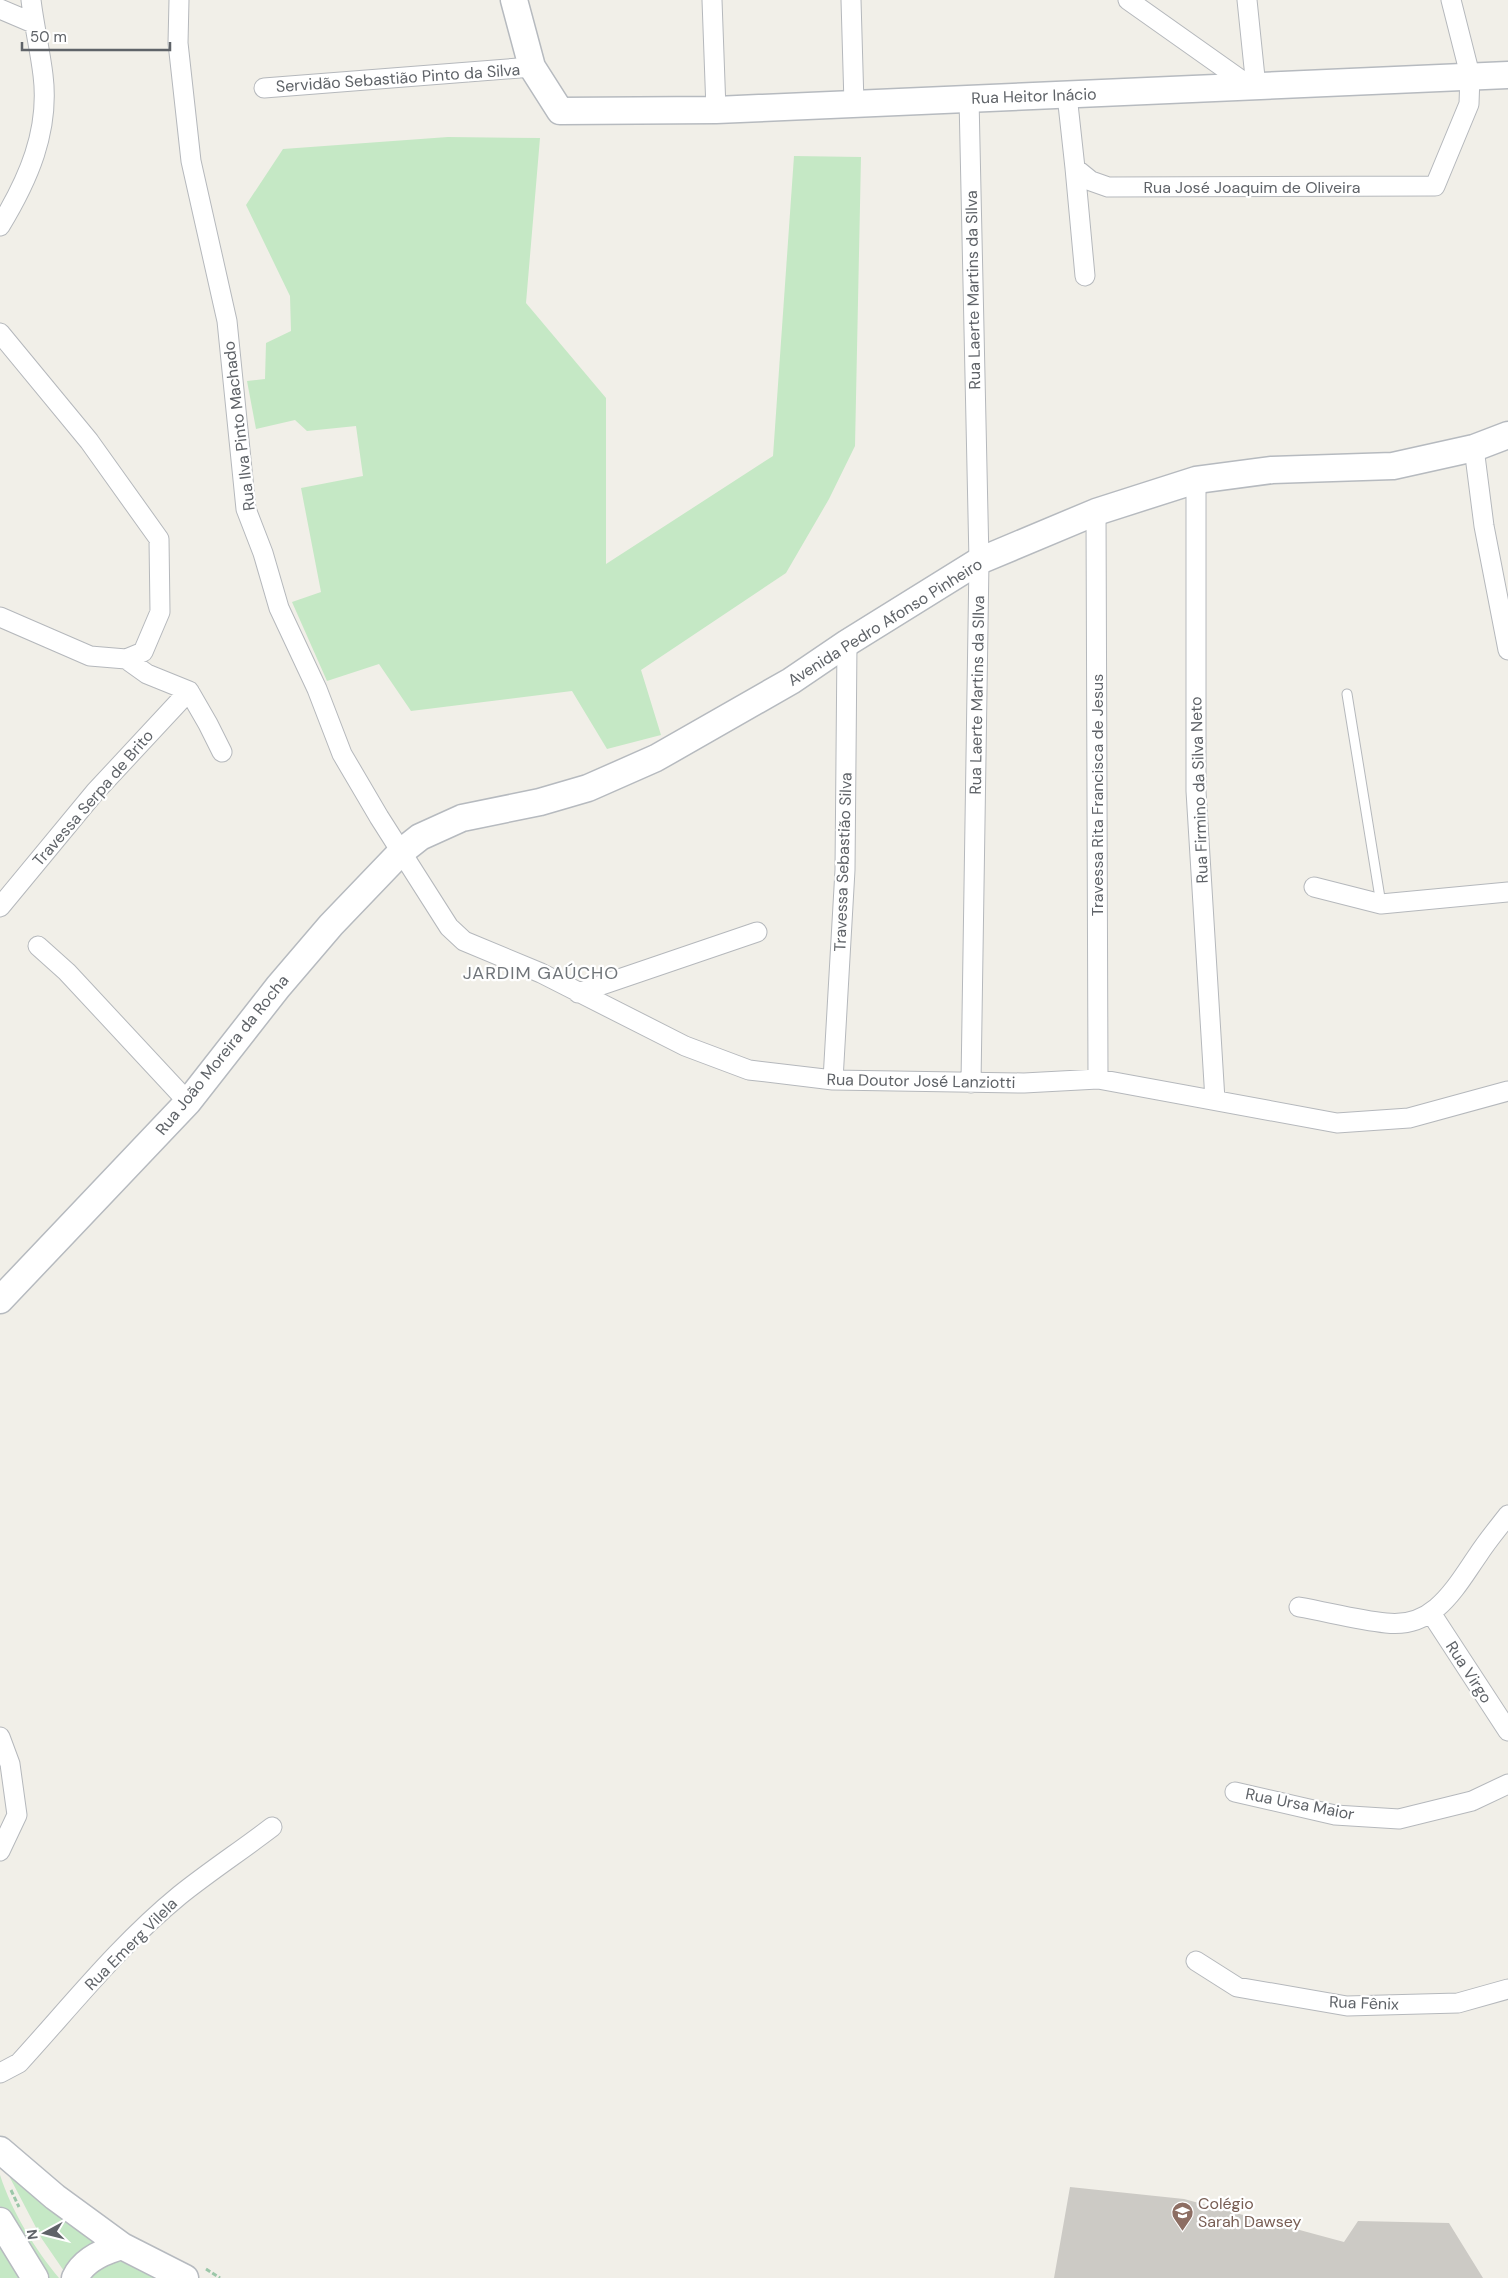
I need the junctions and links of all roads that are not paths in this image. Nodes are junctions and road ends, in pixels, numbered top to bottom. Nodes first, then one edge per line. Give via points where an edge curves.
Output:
1 (31, 0) edge
2 (179, 0) edge
3 (514, 0) edge
4 (712, 0) edge
5 (852, 0) edge
6 (1128, 0) edge
7 (1247, 0) edge
8 (1450, 0) edge
9 (0, 9) edge
10 (34, 23) junction
11 (532, 67) junction
12 (1470, 75) junction
13 (1508, 75) edge
14 (1254, 87) junction
15 (264, 88) dead end
16 (1067, 95) junction
17 (969, 98) junction
18 (854, 104) junction
19 (716, 110) junction
20 (1075, 168) junction
21 (0, 226) edge
22 (1085, 276) dead end
23 (0, 333) edge
24 (1508, 435) edge
25 (1474, 448) junction
26 (1196, 480) junction
27 (1096, 512) junction
28 (979, 561) junction
29 (0, 616) edge
30 (847, 643) junction
31 (1508, 650) edge
32 (135, 656) junction
33 (189, 692) junction
34 (1347, 694) dead end
35 (222, 752) dead end
36 (401, 852) junction
37 (1314, 887) dead end
38 (1508, 892) edge
39 (1381, 904) junction
40 (0, 907) edge
41 (757, 932) dead end
42 (38, 946) dead end
43 (578, 993) junction
44 (1098, 1079) junction
45 (833, 1080) junction
46 (971, 1083) junction
47 (1508, 1091) edge
48 (1215, 1100) junction
49 (188, 1102) junction
50 (0, 1300) edge
51 (1508, 1515) edge
52 (1299, 1608) dead end
53 (1431, 1614) junction
54 (1508, 1732) edge
55 (0, 1737) edge
56 (1508, 1784) edge
57 (1235, 1792) dead end
58 (272, 1827) dead end
59 (0, 1852) edge
60 (1196, 1961) dead end
61 (1508, 1989) edge
62 (0, 2072) edge
63 (2, 2154) edge
64 (0, 2221) edge
65 (122, 2246) junction
66 (35, 2278) edge
67 (75, 2278) edge
68 (185, 2278) edge

1 - 10 street
2 - 36 street, Rua Ilva Pinto Machado via 178,43 191,161 227,321 246,509 279,608 317,689 342,754
3 - 11 street
4 - 19 street
5 - 18 street
6 - 14 street
7 - 14 street
8 - 12 street
9 - 10 street
10 - 21 street via 43,77 41,135 15,202
11 - 15 street, Servidão Sebastião Pinto da Silva
11 - 19 street, Rua Heitor Inácio via 560,111
12 - 13 street, Rua Heitor Inácio
12 - 14 street, Rua Heitor Inácio
12 - 20 street, Rua José Joaquim de Oliveira via 1469,104 1436,186 1108,187 1091,181
14 - 16 street, Rua Heitor Inácio
16 - 17 street, Rua Heitor Inácio
16 - 20 street
17 - 18 street, Rua Heitor Inácio
17 - 28 street, Rua Laerte Martins da SIlva
18 - 19 street, Rua Heitor Inácio
20 - 22 street
23 - 32 street via 89,441 159,539 160,612
24 - 25 street, Avenida Pedro Afonso Pinheiro
25 - 26 street, Avenida Pedro Afonso Pinheiro via 1393,466 1272,470
25 - 31 street via 1484,526
26 - 27 street, Avenida Pedro Afonso Pinheiro
26 - 48 street, Rua Firmino da Silva Neto via 1196,791
27 - 28 street, Avenida Pedro Afonso Pinheiro
27 - 44 street, Travessa Rita Francisca de Jesus
28 - 30 street, Avenida Pedro Afonso Pinheiro
28 - 46 street, Rua Laerte Martins da SIlva
29 - 32 street via 90,656
30 - 36 street, Avenida Pedro Afonso Pinheiro via 791,681 656,758 588,788 540,802 462,818 420,837
30 - 45 street, Travessa Sebastião Silva via 845,870
32 - 33 street via 147,674
33 - 35 street
33 - 40 street, Travessa Serpa de Brito via 95,792
34 - 39 lane
36 - 43 street, Rua Doutor José Lanziotti via 449,927 464,941 541,973
36 - 49 street, Rua João Moreira da Rocha via 331,925 278,987
37 - 39 street
38 - 39 street
41 - 43 street
42 - 49 street via 67,972
43 - 45 street, Rua Doutor José Lanziotti via 685,1046 749,1070
44 - 46 street, Rua Doutor José Lanziotti
44 - 48 street, Rua Doutor José Lanziotti
45 - 46 street, Rua Doutor José Lanziotti
47 - 48 street, Rua Doutor José Lanziotti via 1409,1118 1337,1122
49 - 50 street, Rua João Moreira da Rocha
51 - 53 street via 1449,1597
52 - 53 street via 1387,1623 1412,1621
53 - 54 street, Rua Virgo
55 - 59 street via 10,1764 17,1815
56 - 57 street, Rua Ursa Maior via 1472,1801 1399,1819 1335,1814
58 - 62 street, Rua Emerg Vilela via 180,1895 117,1955 19,2063
60 - 61 street, Rua Fênix via 1237,1987 1347,2006 1458,2003
63 - 65 street
64 - 66 street
65 - 67 street via 106,2250 86,2264
65 - 68 street

